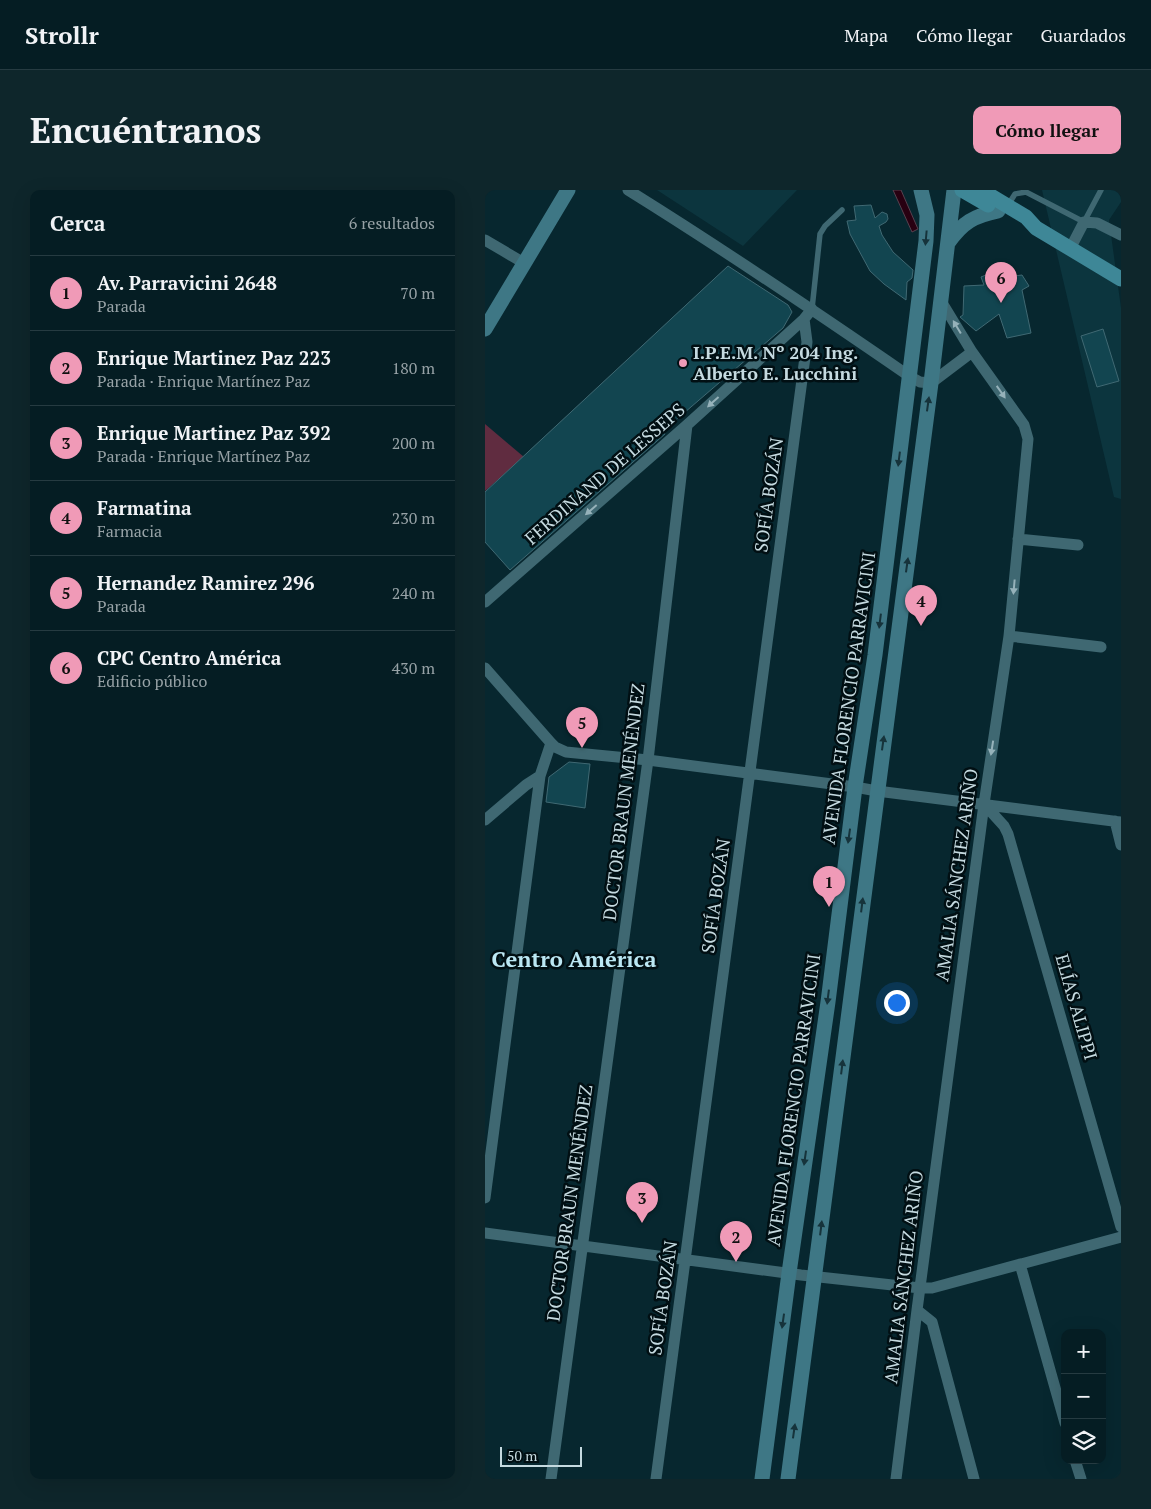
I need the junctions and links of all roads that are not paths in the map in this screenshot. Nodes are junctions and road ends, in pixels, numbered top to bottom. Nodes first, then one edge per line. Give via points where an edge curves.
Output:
1 (568, 190) edge
2 (627, 190) edge
3 (921, 190) edge
4 (954, 190) edge
5 (963, 190) edge
6 (981, 190) edge
7 (1101, 190) edge
8 (1026, 191) edge
9 (1003, 209) junction
10 (842, 210) dead end
11 (1084, 222) junction
12 (1121, 235) edge
13 (485, 240) edge
14 (947, 244) junction
15 (1070, 249) junction
16 (524, 263) junction
17 (1121, 279) edge
18 (941, 301) junction
19 (813, 309) junction
20 (804, 319) junction
21 (485, 329) edge
22 (973, 352) junction
23 (909, 376) junction
24 (931, 383) junction
25 (687, 425) junction
26 (1018, 539) junction
27 (1078, 545) dead end
28 (485, 602) edge
29 (1009, 636) junction
30 (1101, 648) dead end
31 (485, 668) edge
32 (551, 743) junction
33 (648, 760) junction
34 (749, 774) junction
35 (540, 776) junction
36 (855, 787) junction
37 (877, 791) junction
38 (984, 804) junction
39 (485, 820) edge
40 (1118, 822) edge
41 (1121, 844) edge
42 (485, 1198) edge
43 (1121, 1227) edge
44 (485, 1233) edge
45 (1121, 1236) edge
46 (583, 1245) junction
47 (685, 1259) junction
48 (1020, 1264) junction
49 (789, 1273) junction
50 (815, 1276) junction
51 (920, 1288) junction
52 (917, 1310) junction
53 (1064, 1419) edge
54 (1076, 1464) edge
55 (551, 1479) edge
56 (656, 1479) edge
57 (762, 1479) edge
58 (788, 1479) edge
59 (896, 1479) edge
60 (974, 1479) edge
61 (1081, 1479) edge

1 - 16 main road
2 - 19 street
3 -> 23 main road, AVENIDA FLORENCIO PARRAVICINI via 927,228
4 - 14 main road
5 - 9 main road
6 - 9 main road
7 - 11 lane
8 - 9 lane via 1015,194
8 - 11 lane
9 - 14 main road via 966,223
9 - 15 main road via 1026,217 1036,228
10 - 19 lane via 820,234
11 - 12 street via 1097,223
11 - 15 street
13 - 16 street
14 - 18 main road
15 - 17 main road
16 - 21 main road
22 -> 18 street, AMALIA SÁNCHEZ ARIÑO
18 - 24 main road
19 - 20 street, FERDINAND DE LESSEPS
19 - 23 street
20 -> 25 street, FERDINAND DE LESSEPS
20 - 34 street, SOFÍA BOZÁN via 807,342
22 - 24 street
22 -> 26 street, AMALIA SÁNCHEZ ARIÑO via 1027,431
23 - 24 street
23 -> 36 main road, AVENIDA FLORENCIO PARRAVICINI via 875,655
37 -> 24 main road
25 -> 28 street, FERDINAND DE LESSEPS
25 - 33 street, DOCTOR BRAUN MENÉNDEZ
26 - 27 street
26 -> 29 street, AMALIA SÁNCHEZ ARIÑO
29 - 30 street
29 -> 38 street, AMALIA SÁNCHEZ ARIÑO
31 - 32 street
32 - 33 street via 566,752
32 - 35 street
33 - 34 street
33 - 46 street, DOCTOR BRAUN MENÉNDEZ
34 - 36 street
34 - 47 street, SOFÍA BOZÁN
35 - 39 street
35 - 42 street
36 - 37 street
36 -> 49 main road, AVENIDA FLORENCIO PARRAVICINI
37 - 38 street
50 -> 37 main road
38 - 40 street
38 - 43 street, ELÍAS ALIPPI via 1008,834
38 - 51 street, AMALIA SÁNCHEZ ARIÑO
40 - 41 street
44 - 46 street
45 - 48 street
46 - 47 street
46 - 55 street, DOCTOR BRAUN MENÉNDEZ
47 - 49 street
47 - 56 street, SOFÍA BOZÁN
48 - 51 street via 932,1288
48 - 53 street
49 - 50 street
49 -> 57 main road, AVENIDA FLORENCIO PARRAVICINI
50 - 51 street
58 -> 50 main road
51 - 52 street, AMALIA SÁNCHEZ ARIÑO
52 - 59 street, AMALIA SÁNCHEZ ARIÑO
52 - 60 street via 932,1322
54 - 61 street

